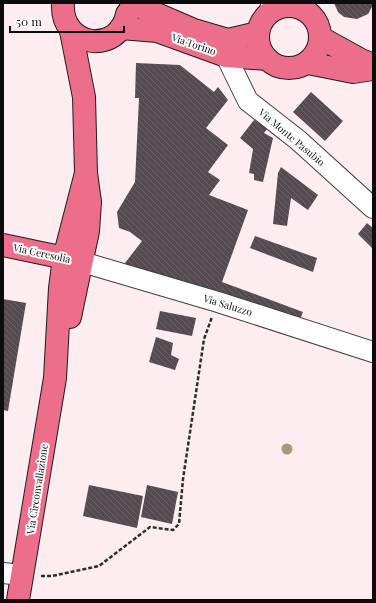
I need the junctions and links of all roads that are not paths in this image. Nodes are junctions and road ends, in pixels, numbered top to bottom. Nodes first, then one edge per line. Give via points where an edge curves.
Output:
1 (64, 3) edge
2 (126, 3) edge
3 (131, 3) edge
4 (300, 6) edge
5 (270, 8) edge
6 (121, 28) junction
7 (71, 31) junction
8 (258, 33) junction
9 (321, 38) junction
10 (100, 41) junction
11 (226, 56) junction
12 (267, 59) junction
13 (308, 62) junction
14 (373, 65) edge
15 (373, 70) edge
16 (84, 97) junction
17 (373, 208) edge
18 (3, 245) edge
19 (73, 260) junction
20 (373, 352) edge
21 (13, 574) edge
22 (18, 600) edge

1 - 7 main road, Via Circonvallazione via 65,22
2 - 6 main road via 126,20
3 - 8 main road, Via Torino via 194,30 228,40
4 - 5 main road
4 - 9 main road via 316,20
5 - 8 main road
6 - 10 main road via 116,34
6 - 11 main road, Via Torino via 157,31
7 - 10 main road via 90,41
7 - 16 main road, Via Circonvallazione
8 - 12 main road via 261,52
9 - 13 main road via 317,51
9 - 14 main road
10 - 16 main road, Via Circonvallazione
11 - 12 main road, Via Torino
11 - 17 street, Via Monte Pasubio via 248,101 298,140
12 - 13 main road, Via Torino via 282,68 291,69
13 - 15 main road via 353,72
16 - 19 main road, Via Circonvallazione via 86,173 90,202 88,231
18 - 19 main road, Via Ceresolia
19 - 20 street, Via Saluzzo via 218,302
19 - 21 main road, Via Circonvallazione via 65,344 55,378
21 - 22 main road, Via Circonvallazione

